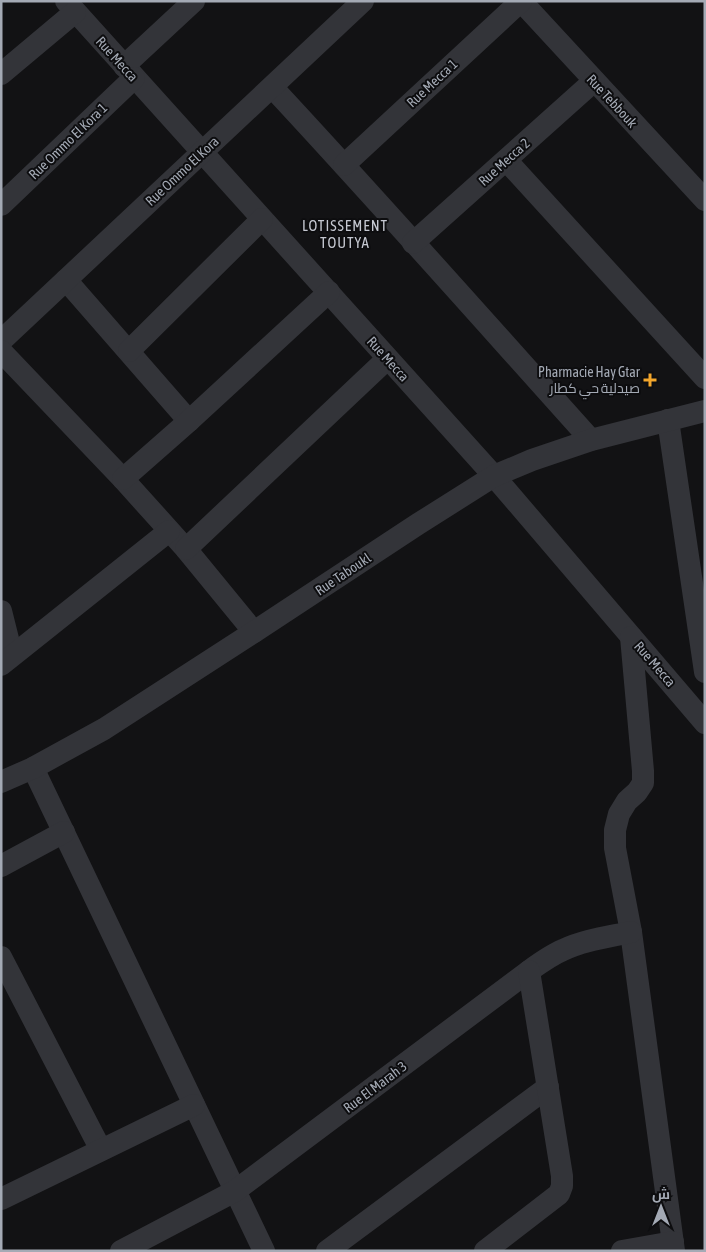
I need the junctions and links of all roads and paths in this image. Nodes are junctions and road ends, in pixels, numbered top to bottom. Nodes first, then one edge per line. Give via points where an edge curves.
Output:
1 (194, 1) edge
2 (363, 1) edge
3 (521, 1) edge
4 (71, 7) edge
5 (129, 72) junction
6 (1, 74) edge
7 (594, 81) junction
8 (272, 87) junction
9 (202, 153) junction
10 (506, 160) junction
11 (344, 165) junction
12 (705, 200) edge
13 (1, 205) edge
14 (262, 220) junction
15 (413, 243) junction
16 (66, 280) junction
17 (329, 292) junction
18 (1, 341) edge
19 (1, 350) edge
20 (129, 351) junction
21 (387, 359) junction
22 (705, 378) edge
23 (705, 411) edge
24 (668, 420) junction
25 (190, 421) junction
26 (591, 440) junction
27 (494, 476) junction
28 (123, 479) junction
29 (169, 531) junction
30 (186, 549) junction
31 (1, 611) edge
32 (254, 632) junction
33 (631, 637) junction
34 (7, 660) edge
35 (705, 672) edge
36 (705, 723) edge
37 (34, 768) junction
38 (1, 782) edge
39 (64, 832) junction
40 (1, 866) edge
41 (631, 932) junction
42 (1, 957) edge
43 (529, 971) junction
44 (548, 1087) junction
45 (194, 1105) junction
46 (101, 1150) junction
47 (4, 1191) edge
48 (235, 1191) junction
49 (152, 1243) edge
50 (673, 1247) edge
51 (121, 1251) edge
52 (264, 1251) edge
53 (327, 1251) edge
54 (485, 1251) edge
55 (622, 1251) edge

1 - 5 street, Rue Ommo El Kora 1
2 - 8 street, Rue Ommo El Kora
3 - 7 street, Rue Tebbouk
3 - 11 street, Rue Mecca 1
4 - 5 street, Rue Mecca
4 - 6 street
5 - 9 street, Rue Mecca
5 - 13 street, Rue Ommo El Kora 1
7 - 10 street, Rue Mecca 2
7 - 12 street, Rue Tebbouk
8 - 9 street, Rue Ommo El Kora
8 - 11 street
9 - 14 street, Rue Mecca
9 - 16 street, Rue Ommo El Kora
10 - 15 street, Rue Mecca 2
10 - 22 street
11 - 15 street
14 - 17 street, Rue Mecca
14 - 20 street
15 - 26 street
16 - 18 street, Rue Ommo El Kora
16 - 20 street
17 - 21 street, Rue Mecca
17 - 25 street
19 - 28 street
20 - 25 street
21 - 27 street, Rue Mecca
21 - 30 street
23 - 24 street, Rue Taboukl
24 - 26 street, Rue Taboukl
24 - 35 street
25 - 28 street
26 - 27 street, Rue Taboukl
27 - 32 street, Rue Taboukl
27 - 33 street, Rue Mecca
28 - 29 street
29 - 30 street
29 - 34 street
30 - 32 street
31 - 34 street
32 - 37 street, Rue Taboukl via 104,729
33 - 36 street, Rue Mecca
33 - 41 street via 643,771 637,792 619,814 615,848
37 - 38 street, Rue Taboukl
37 - 39 street
39 - 40 street
39 - 45 street
41 - 43 street, Rue El Marah 3 via 577,944
41 - 50 street
42 - 46 street
43 - 44 street
43 - 48 street, Rue El Marah 3
44 - 53 street
44 - 54 street via 562,1176 559,1194
45 - 46 street
45 - 48 street
46 - 47 street
48 - 49 street, Rue El Marah 3
48 - 52 street
49 - 51 street, Rue El Marah 3
50 - 55 street

